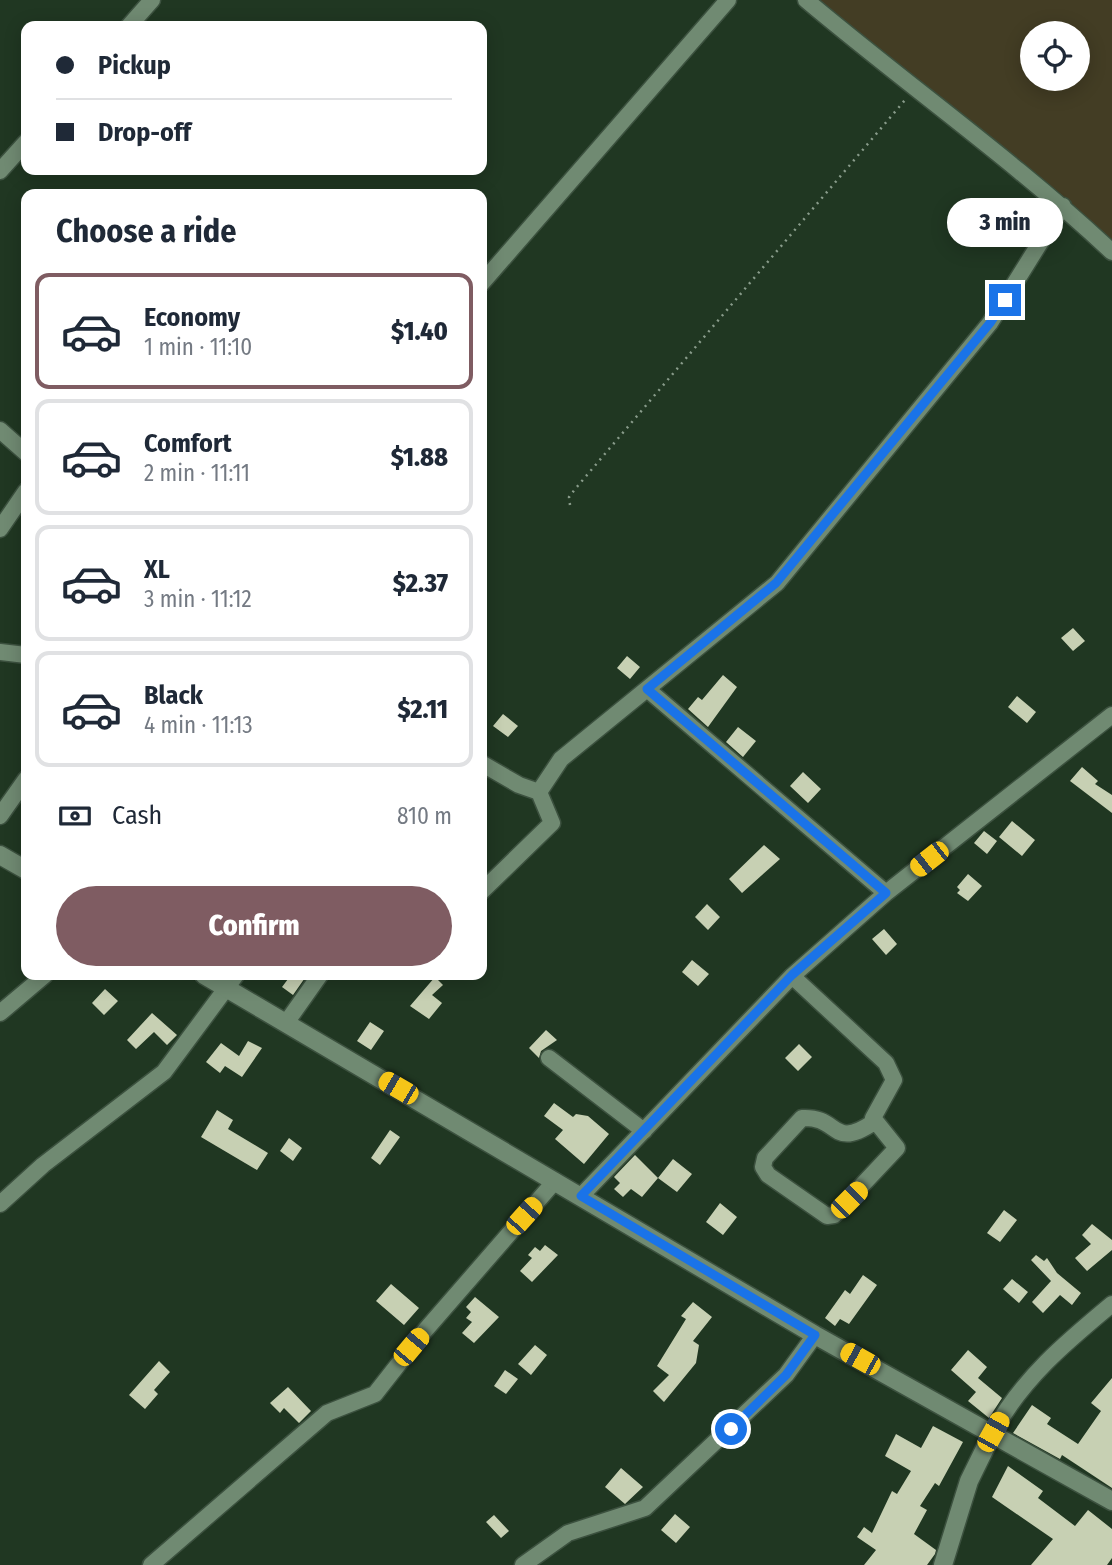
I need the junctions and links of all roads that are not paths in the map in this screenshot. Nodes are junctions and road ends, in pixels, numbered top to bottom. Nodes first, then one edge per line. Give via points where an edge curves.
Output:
1 (152, 0) edge
2 (727, 0) edge
3 (806, 0) edge
4 (133, 21) edge
5 (21, 148) edge
6 (0, 171) edge
7 (1063, 206) junction
8 (1112, 252) edge
9 (487, 277) edge
10 (0, 430) edge
11 (21, 449) edge
12 (21, 498) edge
13 (0, 529) edge
14 (0, 652) edge
15 (21, 654) edge
16 (647, 689) junction
17 (1109, 724) edge
18 (487, 766) edge
19 (21, 786) edge
20 (539, 792) junction
21 (0, 817) edge
22 (0, 855) edge
23 (21, 867) edge
24 (487, 886) edge
25 (886, 893) junction
26 (792, 975) junction
27 (39, 980) edge
28 (316, 980) edge
29 (231, 982) edge
30 (0, 1013) edge
31 (286, 1023) junction
32 (549, 1058) dead end
33 (874, 1122) junction
34 (643, 1131) junction
35 (555, 1181) junction
36 (581, 1196) junction
37 (0, 1204) edge
38 (1112, 1304) edge
39 (815, 1335) junction
40 (993, 1432) junction
41 (1112, 1501) edge
42 (151, 1565) edge
43 (523, 1565) edge
44 (943, 1565) edge

1 - 4 street
2 - 9 street
3 - 7 street
5 - 6 street
7 - 8 street
7 - 16 street via 990,323 776,583
10 - 11 street
12 - 13 street
14 - 15 street
16 - 20 street via 561,759
16 - 25 street
17 - 25 street
18 - 20 street
19 - 21 street
20 - 24 street via 552,823
22 - 23 street
25 - 26 street
26 - 33 street via 892,1072 894,1080
26 - 34 street
27 - 30 street
28 - 31 street
29 - 31 street
29 - 37 street via 157,1079 43,1165
31 - 35 street
32 - 34 street
33 - 33 street via 846,1135 812,1117 802,1118 765,1158 763,1167 821,1214 834,1215 897,1150
34 - 36 street
35 - 36 street
35 - 42 street via 375,1394 327,1413
36 - 39 street
38 - 40 street via 1051,1355 1009,1404
39 - 40 street
39 - 43 street via 786,1375 645,1508 568,1533
40 - 41 street
40 - 44 street via 965,1493

